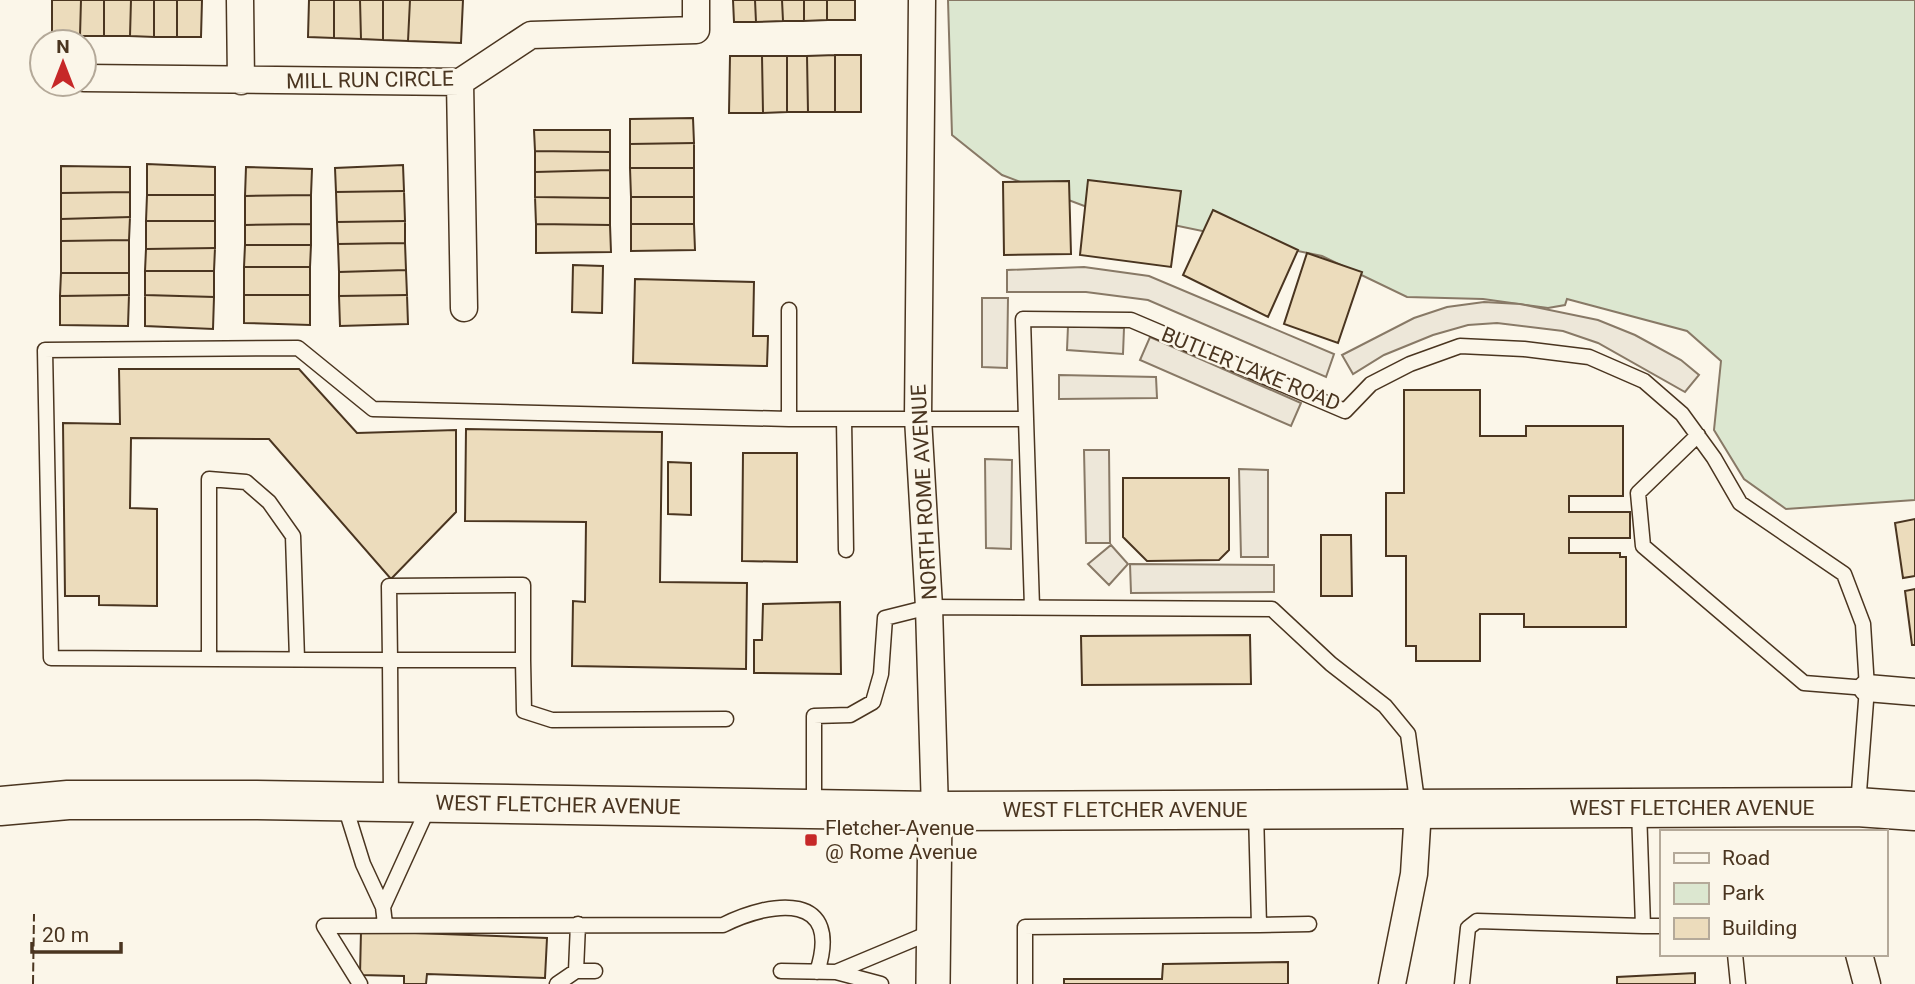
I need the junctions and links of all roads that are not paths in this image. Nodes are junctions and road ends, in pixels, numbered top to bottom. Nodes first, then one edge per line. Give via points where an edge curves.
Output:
1 (240, 0) edge
2 (696, 0) edge
3 (922, 0) edge
4 (98, 78) edge
5 (241, 81) junction
6 (460, 82) junction
7 (464, 308) dead end
8 (789, 310) dead end
9 (918, 418) junction
10 (789, 419) junction
11 (844, 419) junction
12 (1026, 419) junction
13 (1698, 435) junction
14 (846, 550) dead end
15 (929, 607) junction
16 (1032, 607) junction
17 (209, 658) junction
18 (297, 659) junction
19 (390, 660) junction
20 (523, 660) junction
21 (1867, 688) junction
22 (1915, 692) edge
23 (726, 719) dead end
24 (344, 802) junction
25 (391, 802) junction
26 (431, 803) junction
27 (0, 806) edge
28 (1639, 808) junction
29 (814, 809) junction
30 (1256, 810) junction
31 (1418, 810) junction
32 (934, 811) junction
33 (1884, 815) edge
34 (383, 907) junction
35 (385, 924) junction
36 (578, 924) junction
37 (1309, 924) dead end
38 (1259, 925) junction
39 (1643, 926) junction
40 (1660, 926) edge
41 (934, 931) junction
42 (1735, 956) edge
43 (1860, 956) edge
44 (576, 971) junction
45 (595, 971) dead end
46 (781, 971) dead end
47 (817, 972) junction
48 (836, 972) junction
49 (1395, 983) edge
50 (360, 984) edge
51 (557, 984) edge
52 (881, 984) edge
53 (933, 984) edge
54 (1025, 984) edge
55 (1462, 984) edge
56 (1738, 984) edge
57 (1867, 984) edge

1 - 5 street
2 - 6 street, MILL RUN CIRCLE via 696,30 531,35
3 - 9 street, NORTH ROME AVENUE
4 - 5 street, MILL RUN CIRCLE
5 - 6 street, MILL RUN CIRCLE
6 - 7 street
8 - 10 lane
9 - 11 lane
9 - 12 lane
9 - 15 street, NORTH ROME AVENUE
10 - 11 lane
10 - 17 lane via 373,409 298,348 45,350 51,658
11 - 14 lane
12 - 13 lane, BUTLER LAKE ROAD via 1023,319 1131,320 1345,411 1371,384 1460,346 1589,358 1644,381 1682,414
12 - 16 lane
13 - 21 lane, BUTLER LAKE ROAD via 1740,503 1844,574 1863,624
13 - 21 lane via 1638,493 1643,546 1804,683
15 - 16 lane
15 - 29 lane via 885,618 881,674 873,702 850,715 814,716
15 - 32 street, NORTH ROME AVENUE
16 - 31 lane via 1272,609 1385,706 1408,734
17 - 18 lane
17 - 18 lane via 209,480 246,482 269,502 293,536
18 - 19 lane
19 - 20 lane
19 - 20 lane via 389,586 523,585
19 - 25 lane
20 - 23 lane via 524,710 552,719
21 - 22 street
21 - 33 lane, BUTLER LAKE ROAD
24 - 25 main road, WEST FLETCHER AVENUE
24 - 27 main road, WEST FLETCHER AVENUE via 68,800
24 - 34 lane via 363,864
25 - 26 main road, WEST FLETCHER AVENUE
26 - 29 main road, WEST FLETCHER AVENUE
26 - 34 lane
28 - 31 main road, WEST FLETCHER AVENUE
28 - 33 main road, WEST FLETCHER AVENUE
28 - 39 lane
29 - 32 main road, WEST FLETCHER AVENUE
30 - 31 main road, WEST FLETCHER AVENUE
30 - 32 main road, WEST FLETCHER AVENUE
30 - 38 lane
31 - 49 street via 1414,874
32 - 41 street, NORTH ROME AVENUE
34 - 35 lane
35 - 36 lane
35 - 50 lane via 324,926
36 - 44 lane
36 - 47 lane via 723,925 749,912 785,905 807,910 821,925 825,949
37 - 38 lane
38 - 54 lane via 1025,927
39 - 40 lane
39 - 55 lane via 1477,921 1468,928
41 - 48 lane
41 - 53 street, NORTH ROME AVENUE
42 - 56 lane
43 - 57 street
44 - 45 lane
44 - 51 lane
46 - 47 lane
47 - 48 lane
48 - 52 lane

